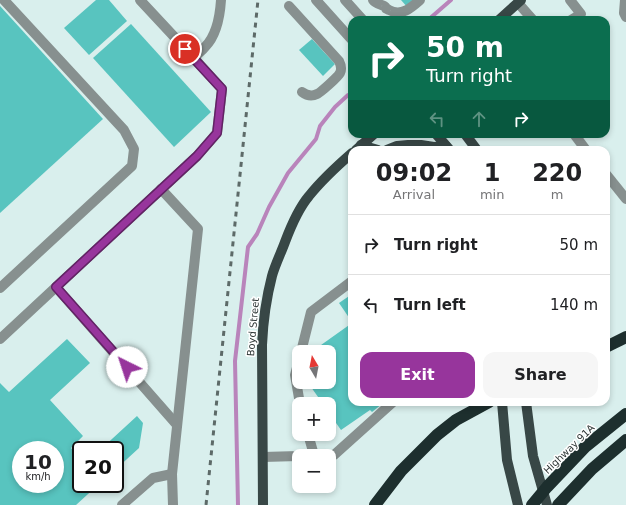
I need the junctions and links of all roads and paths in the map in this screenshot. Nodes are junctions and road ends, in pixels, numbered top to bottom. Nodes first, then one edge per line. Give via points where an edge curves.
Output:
1 (4, 0) edge
2 (140, 0) edge
3 (221, 0) edge
4 (316, 0) edge
5 (345, 0) edge
6 (373, 0) edge
7 (420, 0) edge
8 (570, 0) edge
9 (625, 0) edge
10 (519, 1) edge
11 (383, 3) edge
12 (289, 6) dead end
13 (359, 16) edge
14 (503, 16) edge
15 (530, 16) edge
16 (578, 16) edge
17 (626, 17) edge
18 (348, 36) edge
19 (194, 58) junction
20 (302, 92) dead end
21 (369, 138) edge
22 (439, 138) edge
23 (360, 146) edge
24 (397, 146) edge
25 (428, 146) edge
26 (446, 146) edge
27 (348, 156) edge
28 (610, 179) edge
29 (162, 189) junction
30 (626, 200) edge
31 (348, 285) edge
32 (56, 287) junction
33 (0, 288) edge
34 (626, 337) edge
35 (0, 339) edge
36 (303, 345) edge
37 (610, 345) edge
38 (389, 406) edge
39 (465, 406) edge
40 (482, 406) edge
41 (502, 406) edge
42 (527, 406) edge
43 (626, 414) edge
44 (456, 420) junction
45 (177, 425) junction
46 (626, 440) edge
47 (336, 453) edge
48 (292, 456) edge
49 (263, 457) junction
50 (172, 474) junction
51 (122, 505) edge
52 (173, 505) edge
53 (263, 505) edge
54 (375, 505) edge
55 (518, 505) edge
56 (532, 505) edge
57 (547, 505) edge
58 (558, 505) edge

1 - 33 street via 124,130 134,150 132,166
2 - 19 street
3 - 19 street via 221,10 213,36
4 - 18 street
5 - 13 street
6 - 11 street via 376,4
7 - 11 street via 406,12 395,13 388,10
8 - 16 street via 581,14
9 - 17 street
10 - 14 main road
10 - 15 street
12 - 20 street via 339,61 341,67 336,78 317,94 311,96
19 - 29 street via 222,89 217,133
21 - 23 main road
22 - 26 main road
24 - 25 main road
27 - 49 main road, Boyd Street via 309,196 288,233 272,275 262,345
28 - 30 street
29 - 32 street
29 - 45 street via 198,229
31 - 36 street via 311,312
32 - 35 street
32 - 45 street
34 - 37 highway
38 - 47 street
39 - 44 highway
40 - 44 highway
41 - 55 main road via 507,460
42 - 57 main road via 533,456
43 - 56 highway, Highway 91A via 585,448
44 - 54 highway via 401,471
45 - 50 street
46 - 58 highway
48 - 49 street
49 - 53 main road, Boyd Street
50 - 51 street via 153,478
50 - 52 street

